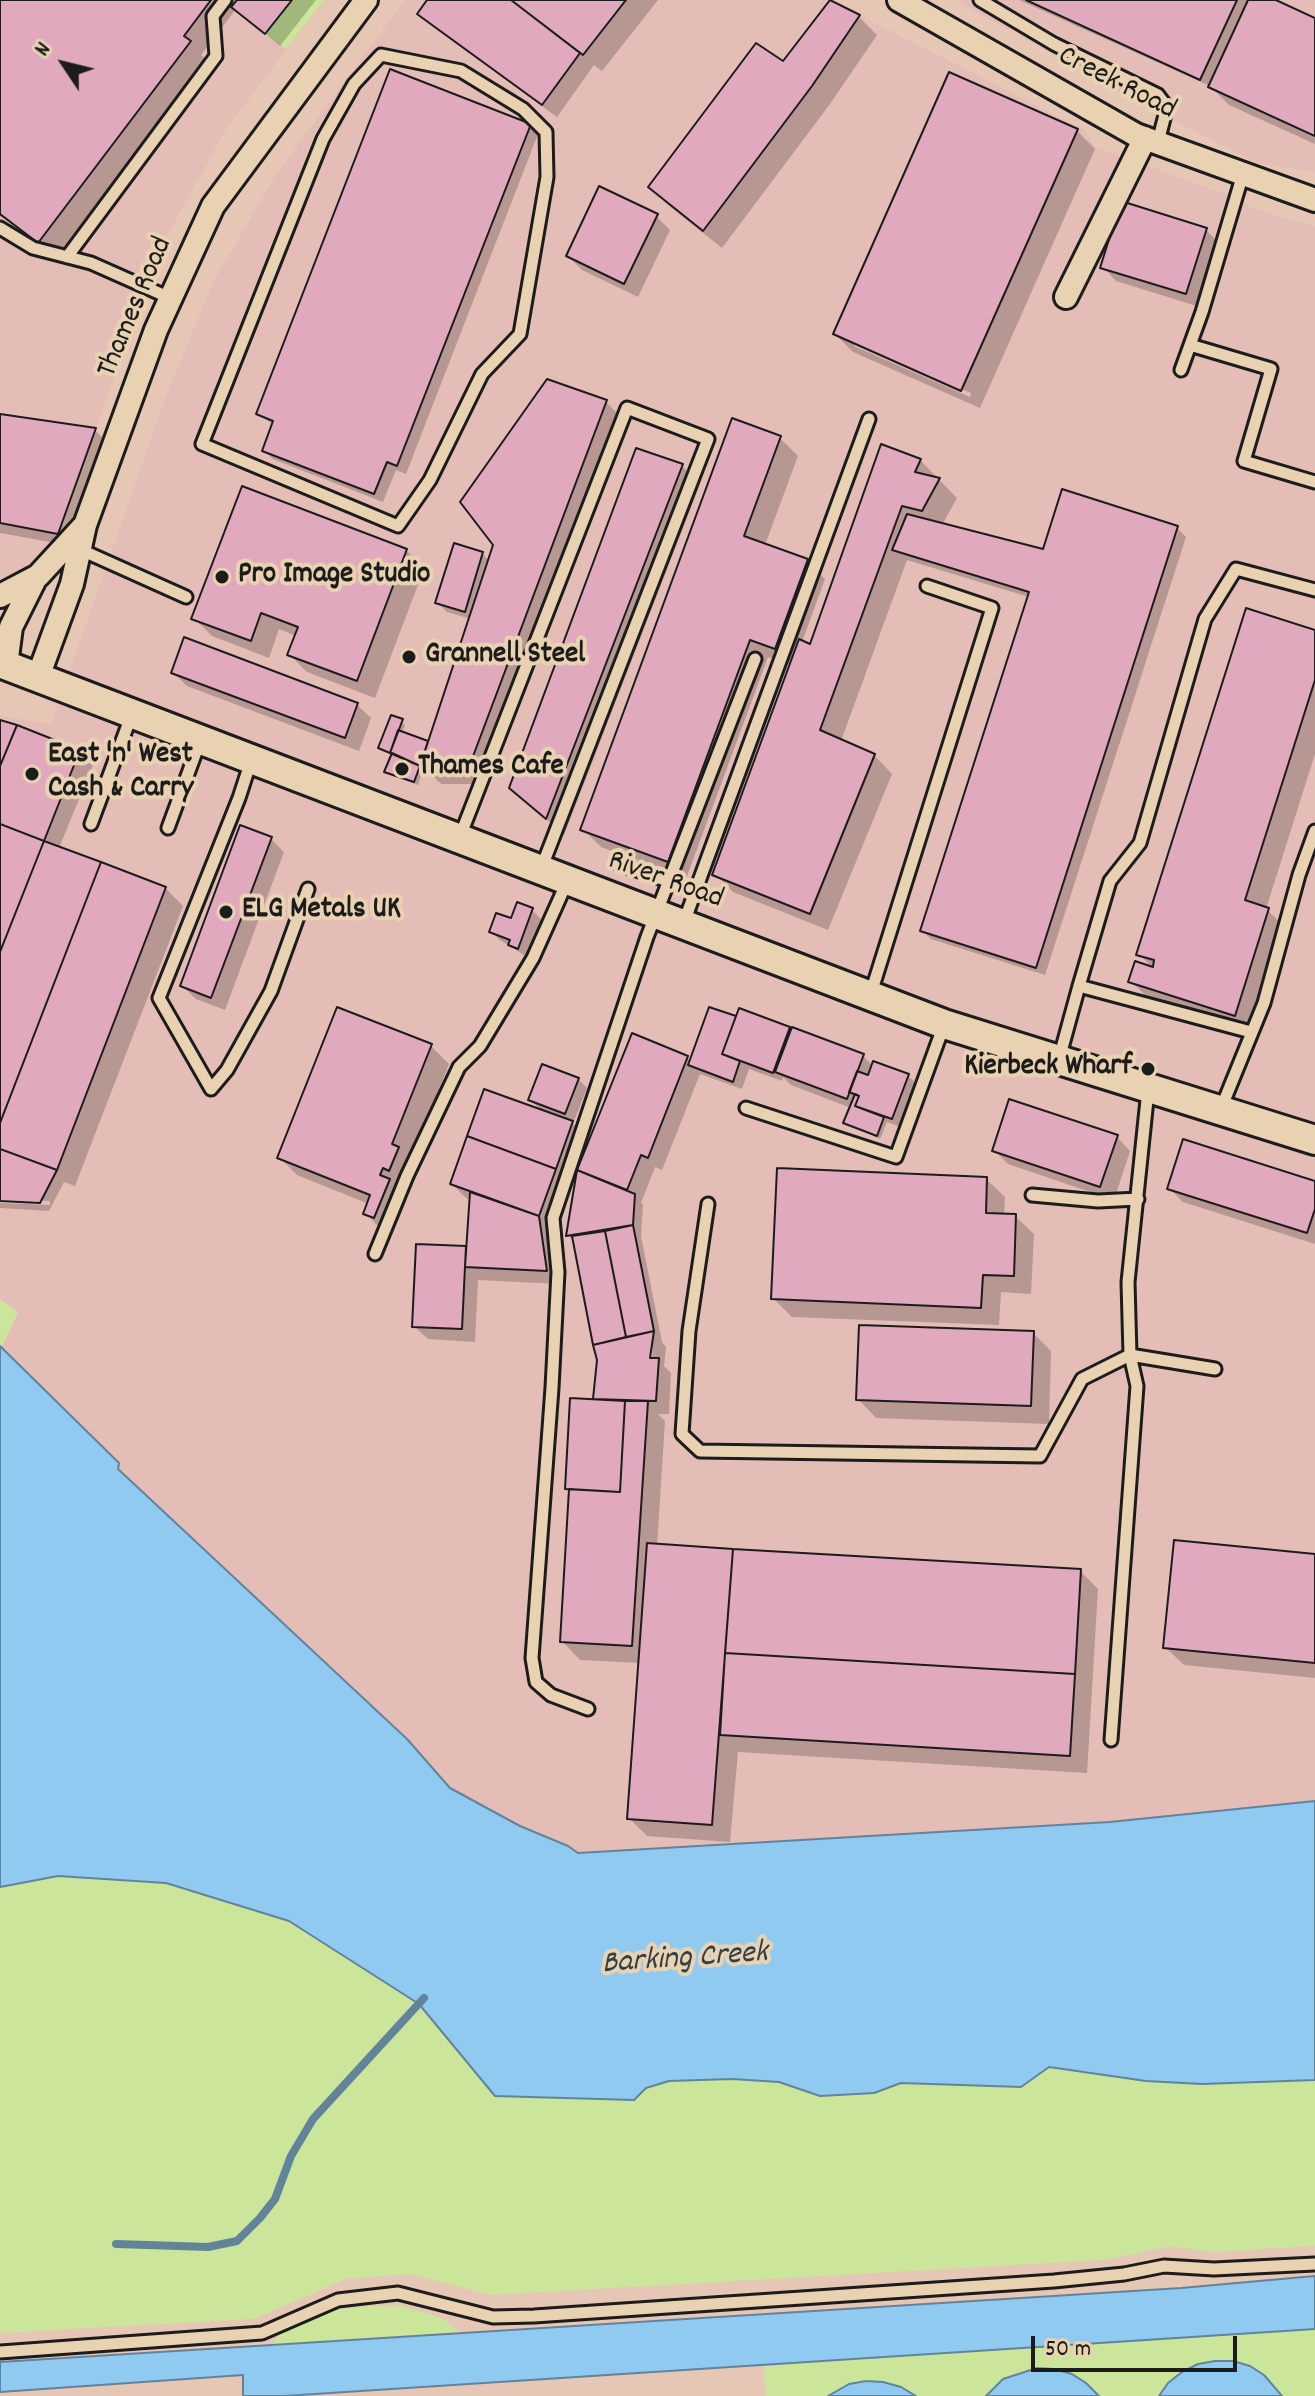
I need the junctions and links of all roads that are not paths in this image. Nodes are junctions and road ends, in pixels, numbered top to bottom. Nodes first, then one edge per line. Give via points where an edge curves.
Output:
1 (225, 0) edge
2 (366, 0) edge
3 (980, 0) edge
4 (913, 3) edge
5 (1151, 140) junction
6 (1243, 174) junction
7 (1315, 200) edge
8 (0, 228) edge
9 (67, 257) junction
10 (1066, 297) dead end
11 (170, 298) junction
12 (1190, 345) junction
13 (1181, 370) dead end
14 (869, 419) dead end
15 (202, 444) joint
16 (1315, 482) edge
17 (85, 525) junction
18 (79, 549) junction
19 (38, 576) junction
20 (927, 586) dead end
21 (1315, 590) edge
22 (0, 596) edge
23 (186, 597) dead end
24 (755, 659) dead end
25 (3, 664) edge
26 (38, 677) junction
27 (132, 714) junction
28 (200, 740) junction
29 (251, 760) junction
30 (91, 824) dead end
31 (168, 828) dead end
32 (1315, 831) edge
33 (459, 839) junction
34 (619, 864) dead end
35 (540, 871) junction
36 (668, 881) junction
37 (567, 882) junction
38 (308, 889) dead end
39 (655, 915) junction
40 (682, 925) junction
41 (1079, 986) junction
42 (870, 997) junction
43 (944, 1024) junction
44 (1251, 1032) junction
45 (1058, 1062) junction
46 (1148, 1089) junction
47 (746, 1108) dead end
48 (1219, 1111) junction
49 (1315, 1140) edge
50 (1032, 1195) dead end
51 (1138, 1199) junction
52 (708, 1204) dead end
53 (375, 1254) dead end
54 (1130, 1355) junction
55 (1215, 1369) dead end
56 (588, 1709) dead end
57 (1111, 1740) dead end
58 (1315, 2264) edge
59 (0, 2352) edge

1 - 9 lane via 213,16 216,56
2 - 11 street, Thames Road via 213,206
3 - 5 lane via 1158,95 1167,107
4 - 5 street, Creek Road
5 - 6 street, Creek Road
5 - 10 street
6 - 7 street, Creek Road
6 - 12 lane
8 - 9 lane via 33,248
9 - 11 lane
11 - 17 street, Thames Road
12 - 13 lane
12 - 16 lane via 1271,369 1244,461
14 - 40 lane
15 - 15 lane via 398,526 430,480 482,374 520,334 547,177 546,132 523,109 461,71 381,55 354,84 323,139
17 - 18 street, Thames Road
17 - 19 street
18 - 23 lane
18 - 26 street, Thames Road via 72,584
19 - 22 street
19 - 25 street via 11,627
20 - 42 lane via 992,608
21 - 41 lane via 1236,569 1205,619 1140,843 1110,881
24 - 36 lane
25 - 26 street, River Road
26 - 27 street, River Road
27 - 28 street, River Road
27 - 30 lane
28 - 29 street, River Road
28 - 31 lane
29 - 33 street, River Road
29 - 38 lane via 159,998 211,1089 271,991
32 - 44 lane
33 - 35 street, River Road
33 - 35 lane via 627,408 708,439
34 - 36 lane
35 - 37 street, River Road
36 - 39 lane
37 - 39 street, River Road
37 - 53 lane via 533,958 480,1046 459,1067
39 - 40 street, River Road
39 - 56 lane via 553,1218 558,1272 532,1658 536,1682 551,1695
40 - 42 street, River Road
41 - 44 lane
41 - 45 lane
42 - 43 street, River Road
43 - 45 street, River Road
43 - 47 lane via 896,1157
44 - 48 lane
45 - 46 street, River Road
46 - 48 street, River Road
46 - 51 lane
48 - 49 street, River Road
50 - 51 lane
51 - 54 lane via 1128,1282
52 - 54 lane via 689,1331 682,1434 700,1451 1040,1456 1082,1379
54 - 55 lane
54 - 57 lane via 1137,1386
58 - 59 lane via 1164,2266 1054,2281 534,2316 493,2317 398,2293 338,2300 262,2333

